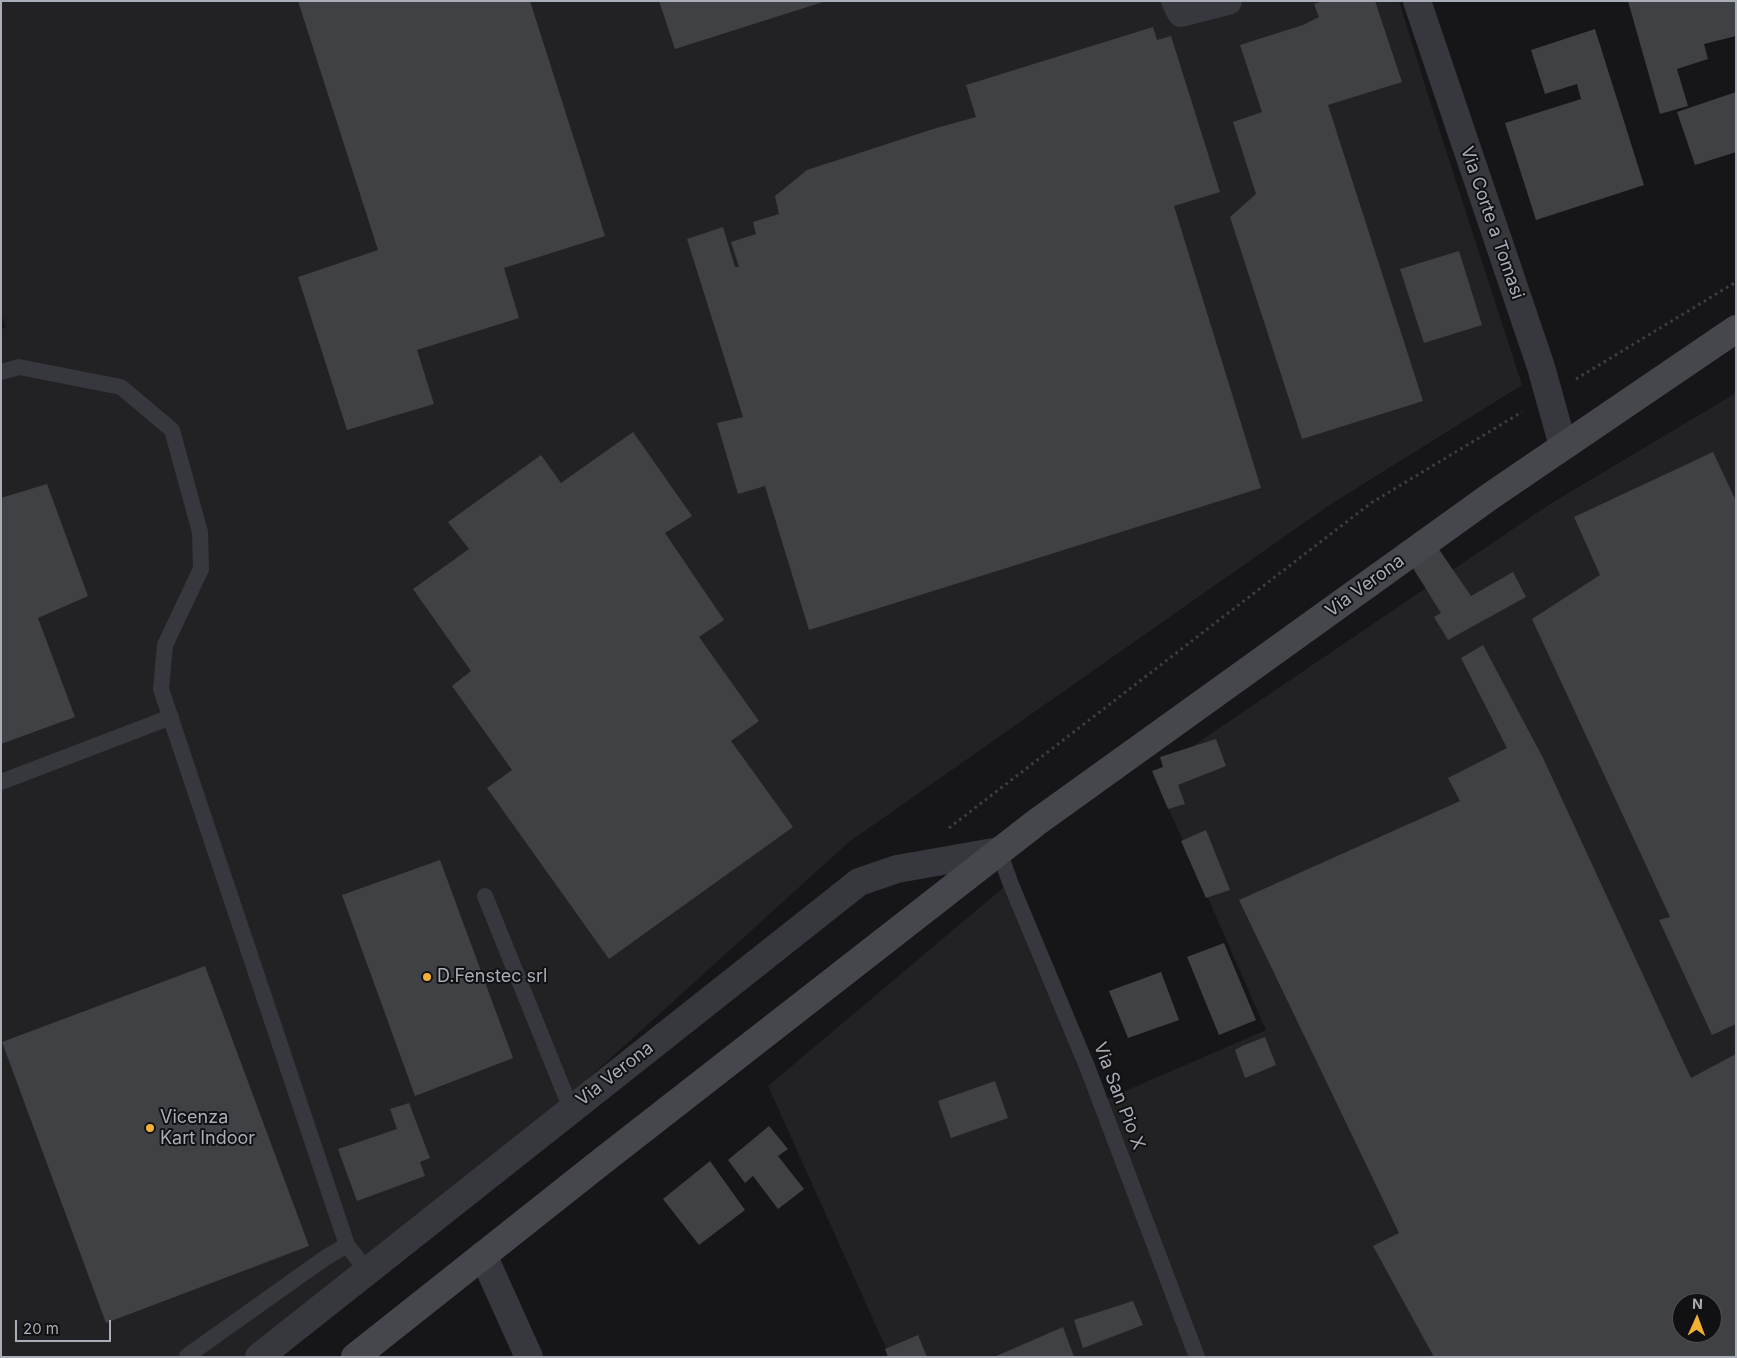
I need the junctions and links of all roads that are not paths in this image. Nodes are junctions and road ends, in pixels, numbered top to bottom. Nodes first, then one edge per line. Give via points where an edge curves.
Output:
1 (1175, 1) edge
2 (1228, 1) edge
3 (1417, 1) edge
4 (1736, 330) edge
5 (1, 372) edge
6 (1562, 446) junction
7 (171, 717) junction
8 (1, 782) edge
9 (999, 851) junction
10 (485, 896) dead end
11 (571, 1109) junction
12 (347, 1245) junction
13 (483, 1255) junction
14 (367, 1271) junction
15 (187, 1356) edge
16 (259, 1357) edge
17 (355, 1357) edge
18 (529, 1357) edge
19 (1197, 1357) edge

1 - 2 street via 1182,13
3 - 6 street, Via Corte a Tomasi via 1541,367
4 - 6 main road, Via Verona
5 - 7 lane via 19,367 121,387 172,430 200,532 201,569 166,645 160,688
6 - 9 main road, Via Verona
7 - 8 lane
7 - 12 lane
9 - 11 street, Via Verona via 897,869 859,882
9 - 13 main road, Via Verona
9 - 19 lane, Via San Pio X via 1088,1069
10 - 11 lane
11 - 14 street, Via Verona
12 - 14 lane
12 - 15 lane
13 - 17 main road, Via Verona
13 - 18 street
14 - 16 street, Via Verona

